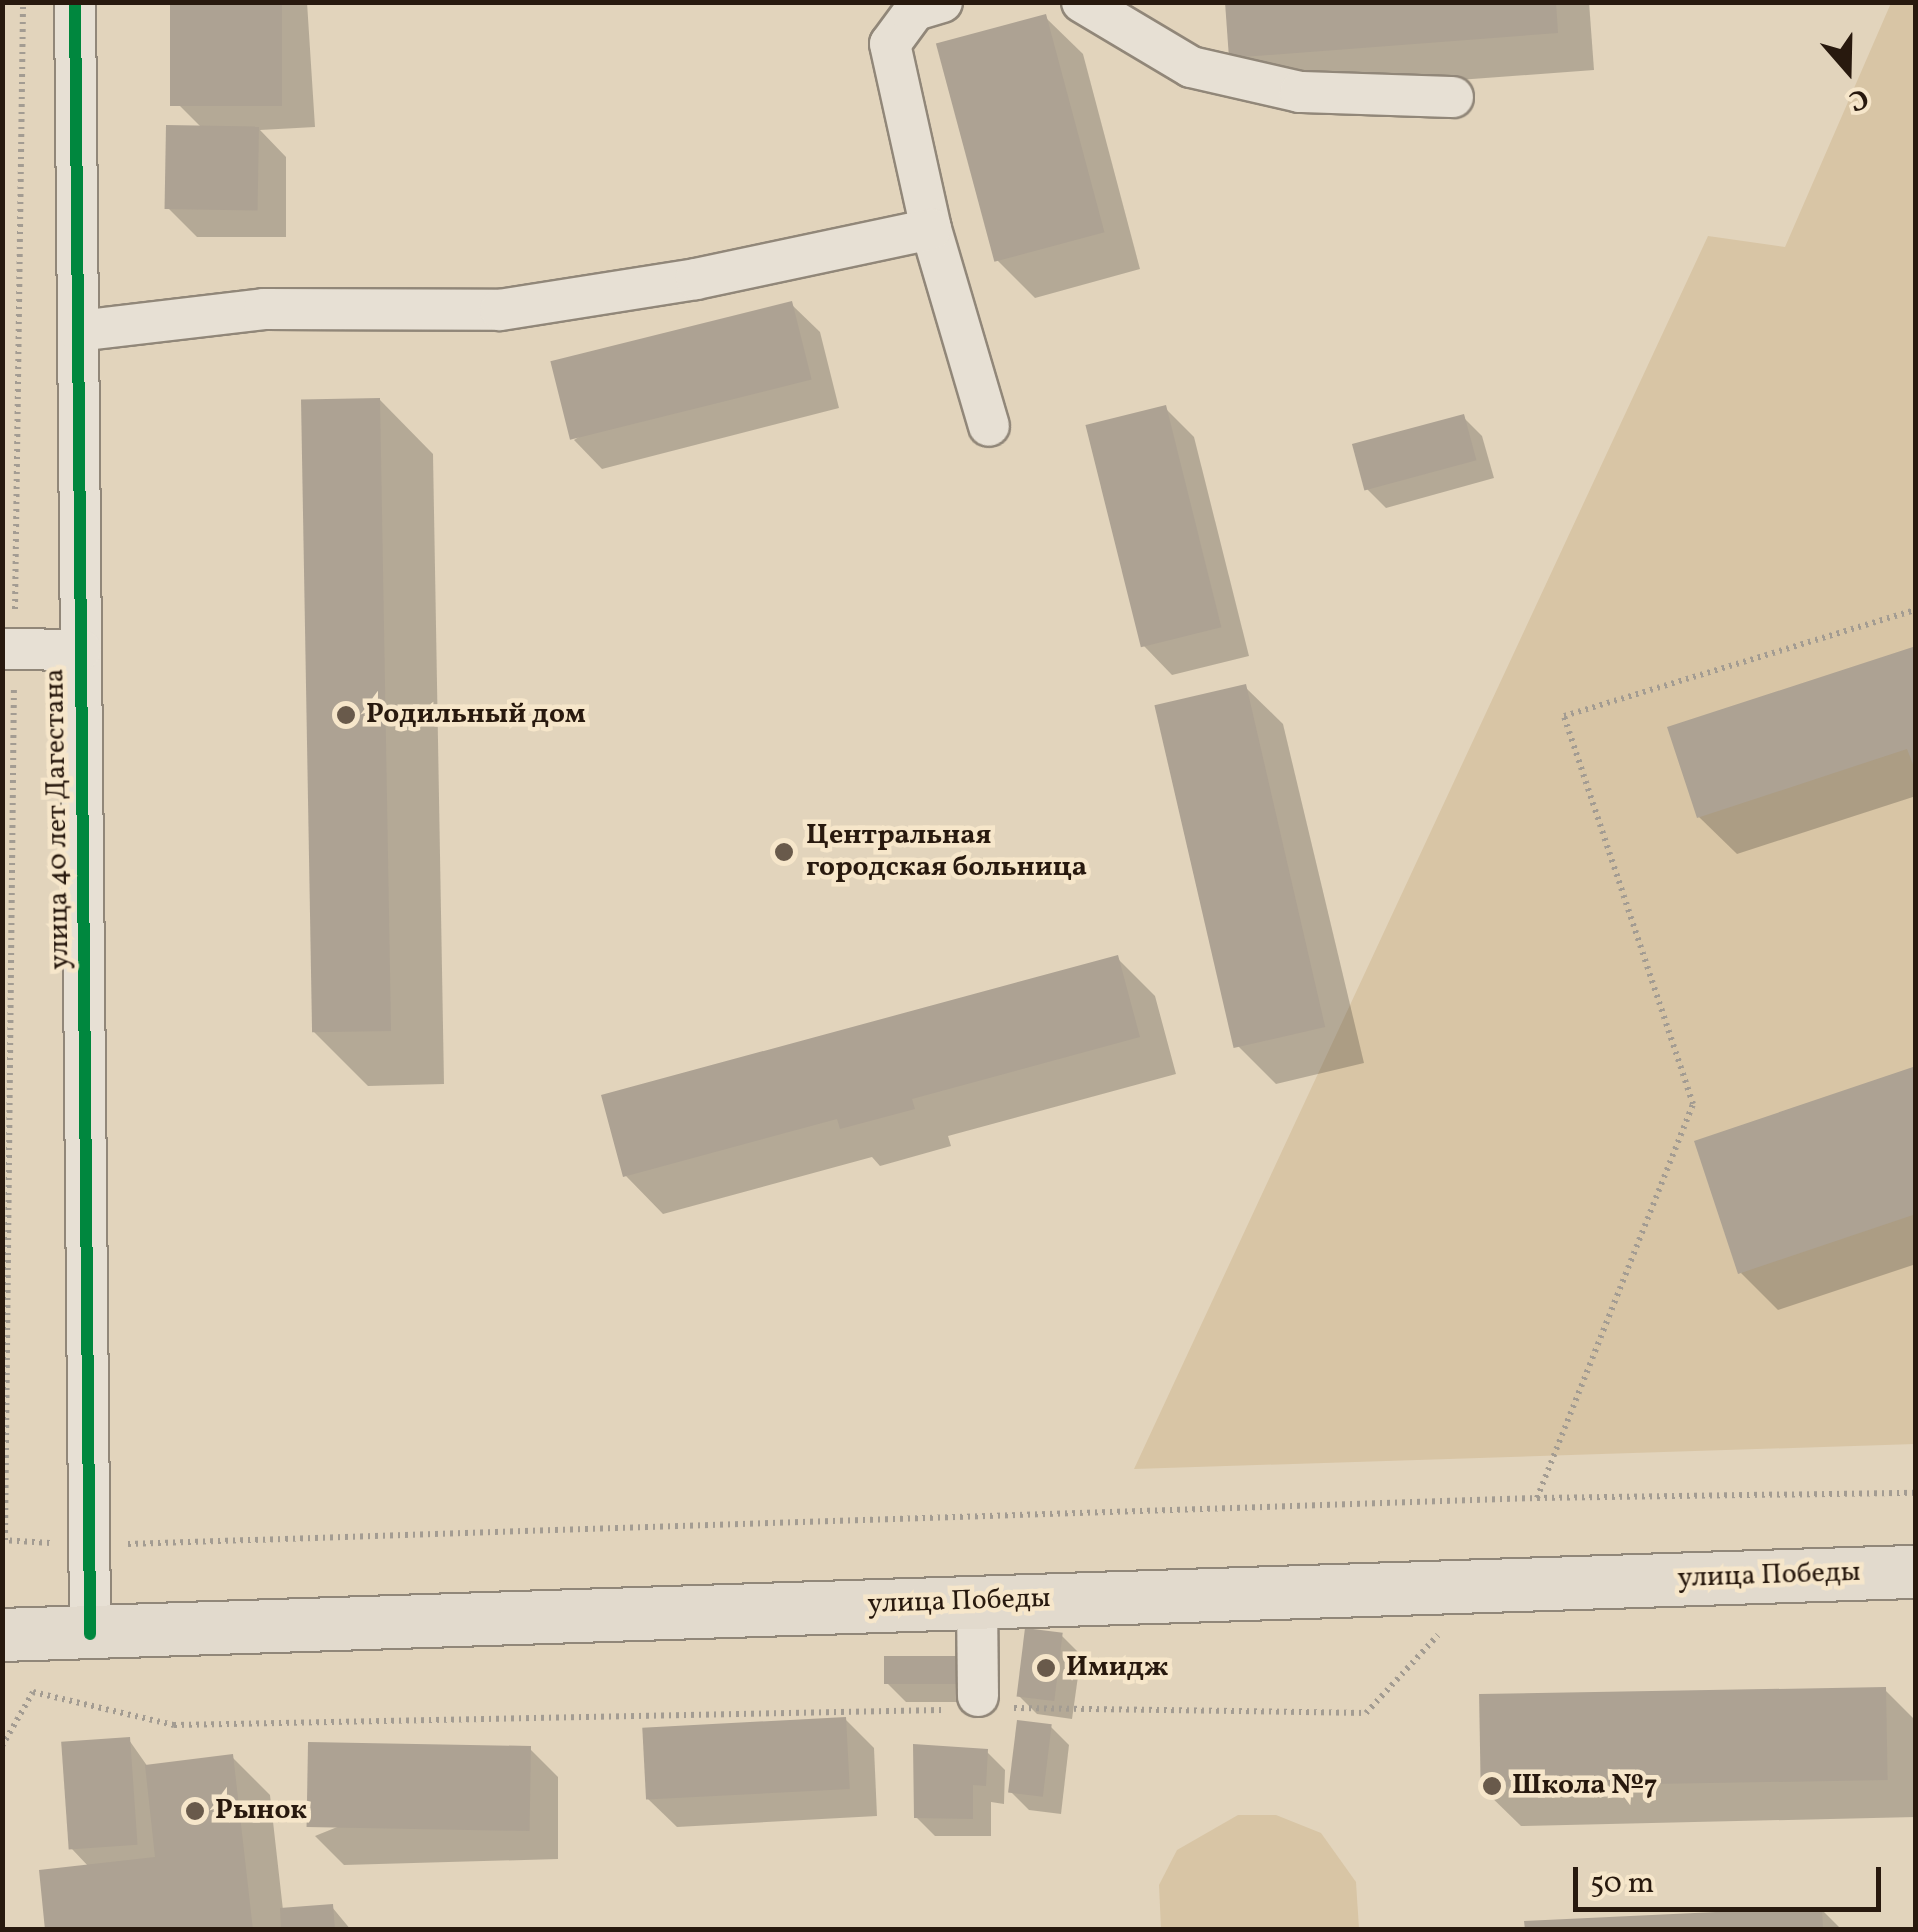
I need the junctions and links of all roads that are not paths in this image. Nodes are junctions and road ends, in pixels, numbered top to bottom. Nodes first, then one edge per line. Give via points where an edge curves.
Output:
1 (75, 2) edge
2 (942, 2) edge
3 (1082, 2) edge
4 (1453, 97) dead end
5 (930, 229) junction
6 (78, 331) junction
7 (989, 426) dead end
8 (9, 649) edge
9 (81, 650) junction
10 (1916, 1562) edge
11 (1916, 1572) edge
12 (978, 1601) junction
13 (2, 1626) edge
14 (90, 1629) junction
15 (2, 1636) edge
16 (978, 1696) dead end

1 - 6 street, улица 40 лет Дагестана
2 - 5 street via 914,10 890,44
3 - 4 street via 1191,67 1300,92
5 - 6 street via 696,279 500,310 264,309
5 - 7 street
6 - 9 street, улица 40 лет Дагестана
8 - 9 street
9 - 14 street, улица 40 лет Дагестана
10 - 14 main road, улица Победы
11 - 12 main road, улица Победы
12 - 14 main road, улица Победы
12 - 16 street
13 - 14 main road, улица Победы
14 - 15 main road, улица Победы

